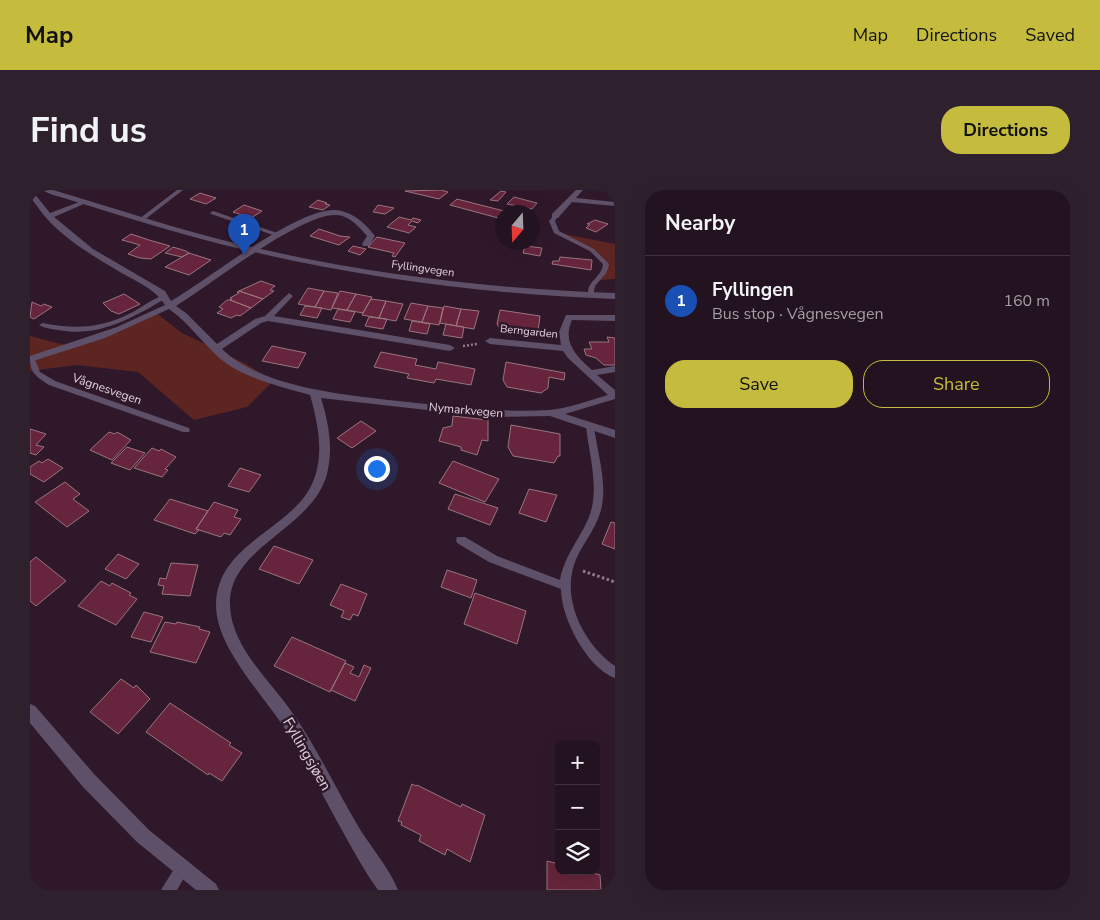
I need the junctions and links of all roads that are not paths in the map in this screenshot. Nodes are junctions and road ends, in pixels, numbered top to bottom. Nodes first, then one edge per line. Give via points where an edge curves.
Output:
1 (46, 190) edge
2 (180, 190) edge
3 (580, 190) edge
4 (31, 194) edge
5 (570, 200) junction
6 (84, 202) junction
7 (615, 204) edge
8 (213, 213) dead end
9 (49, 216) junction
10 (555, 216) joint
11 (141, 220) junction
12 (275, 234) junction
13 (366, 244) dead end
14 (254, 250) junction
15 (289, 296) dead end
16 (591, 296) junction
17 (615, 296) edge
18 (167, 301) junction
19 (268, 318) junction
20 (615, 318) edge
21 (43, 325) dead end
22 (490, 341) road end
23 (450, 348) road end
24 (566, 348) junction
25 (215, 349) junction
26 (30, 359) edge
27 (615, 369) edge
28 (589, 373) junction
29 (315, 394) junction
30 (615, 396) edge
31 (549, 413) junction
32 (590, 426) junction
33 (186, 430) dead end
34 (615, 434) edge
35 (461, 540) dead end
36 (564, 586) junction
37 (615, 673) edge
38 (30, 711) edge
39 (182, 869) junction
40 (168, 890) edge
41 (210, 890) edge
42 (389, 890) edge

1 - 6 street, Fyllingvegen
2 - 11 lane
3 - 5 street
4 - 9 street
5 - 7 street
5 - 10 street
6 - 9 street
6 - 11 street, Fyllingvegen
8 - 12 lane
9 - 18 street via 77,242 162,293
10 - 16 lane via 552,220 556,232 592,250 606,264 604,272 592,284
11 - 14 street, Fyllingvegen
12 - 13 street via 320,214 339,212 355,219 367,232 371,238
12 - 14 street
14 - 16 street, Fyllingvegen via 441,282
14 - 18 street, Vågnesvegen
15 - 19 street
16 - 17 street, Fyllingvegen
18 - 21 lane, Vågnesvegen via 98,329 71,331
18 - 25 street, Nymarkvegen
18 - 26 street, Vågnesvegen via 116,331
19 - 23 street
19 - 25 street
20 - 24 street, Berngarden via 569,317 563,335
22 - 24 street, Berngarden
24 - 28 street, Berngarden
25 - 29 street, Nymarkvegen via 243,369
26 - 33 lane, Vågnesvegen via 37,374 52,383
27 - 28 street
28 - 30 street, Berngarden
29 - 31 street, Nymarkvegen via 489,414
29 - 42 street, Fyllingsjøen via 324,426 326,449 317,486 300,510 239,562 225,588 222,602 224,618 240,654 292,726 343,818
30 - 31 street, Nymarkvegen
31 - 32 street
32 - 34 street
32 - 36 lane via 597,483 596,511 568,566
35 - 36 lane via 493,559
36 - 37 lane via 566,602 581,635 594,656
38 - 39 street via 89,781 143,836
39 - 40 lane
39 - 41 street

